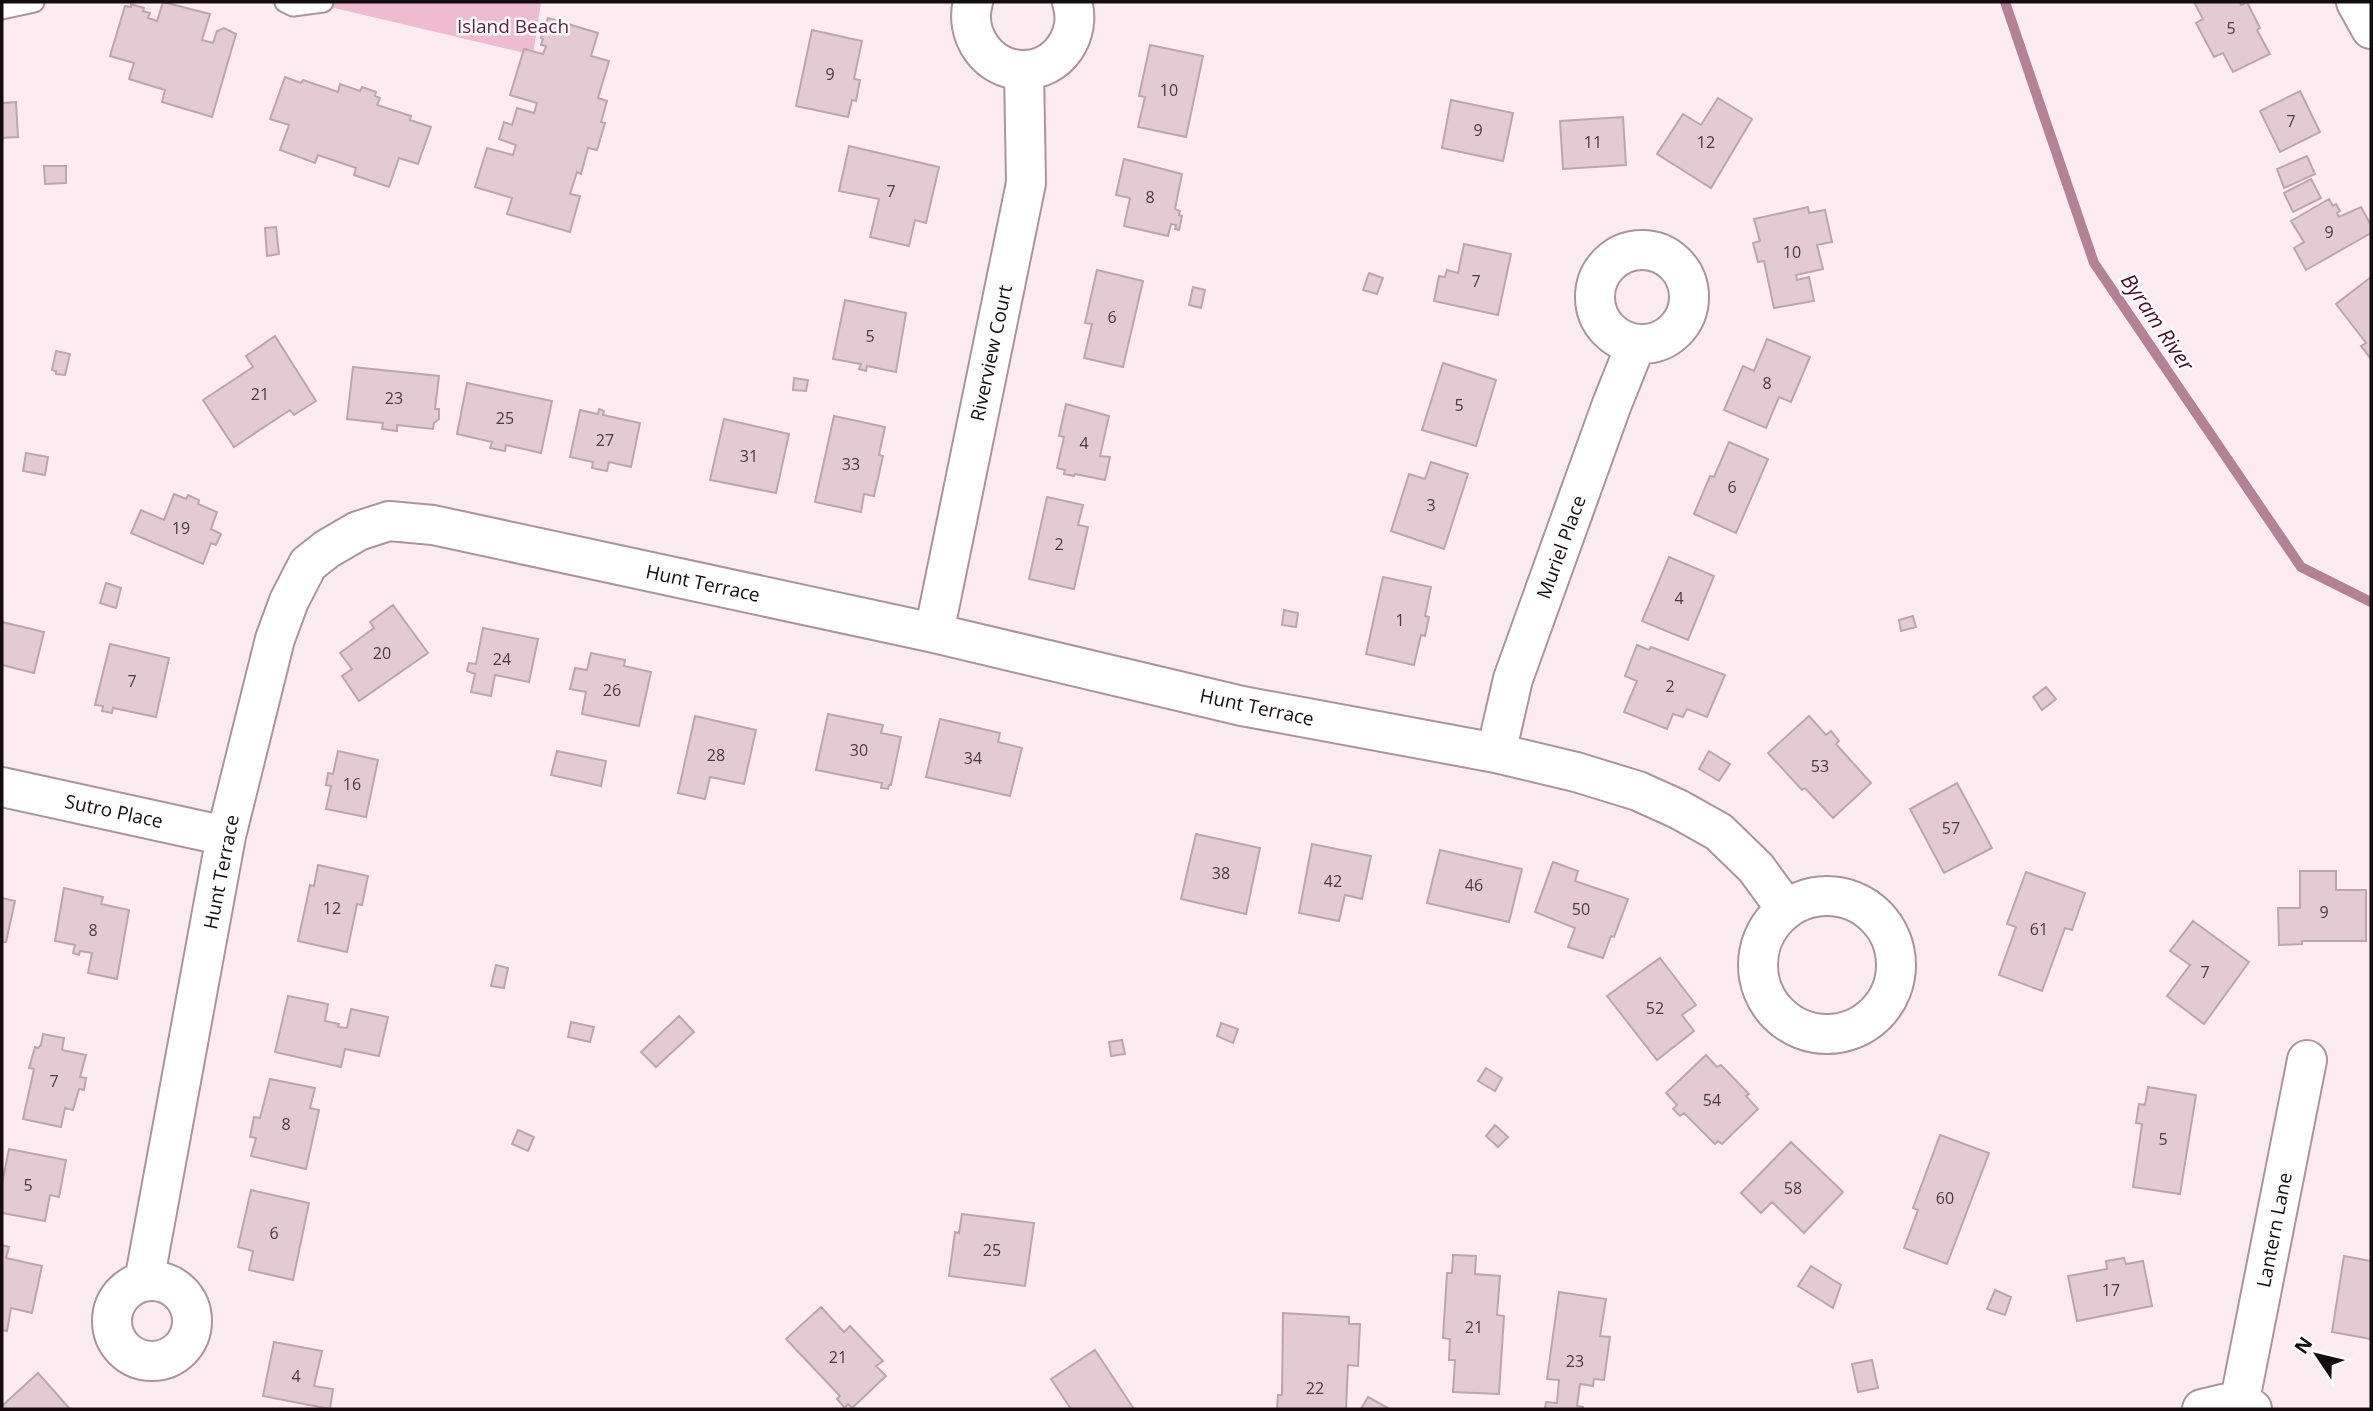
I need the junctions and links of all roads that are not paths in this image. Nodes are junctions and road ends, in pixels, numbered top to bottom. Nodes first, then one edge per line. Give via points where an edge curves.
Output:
1 (34, 2) edge
2 (285, 2) edge
3 (323, 2) edge
4 (973, 2) edge
5 (1072, 2) edge
6 (2356, 2) edge
7 (2, 9) edge
8 (2371, 29) edge
9 (1024, 70) junction
10 (1636, 344) dead end
11 (934, 633) junction
12 (1496, 753) junction
13 (2, 787) edge
14 (226, 836) junction
15 (1786, 909) dead end
16 (2307, 1060) dead end
17 (144, 1282) dead end
18 (2246, 1405) edge
19 (2202, 1409) edge

1 - 7 lane
2 - 3 lane via 293,6
4 - 9 street via 973,33 981,50 1006,67
5 - 9 street via 1075,22 1063,51 1049,63
6 - 8 street
9 - 11 street, Riverview Court via 1026,183
10 - 12 street, Muriel Place via 1513,679
11 - 12 street, Hunt Terrace via 1242,706
11 - 14 street, Hunt Terrace via 433,525 389,521 358,531 308,564 275,639
12 - 15 street, Hunt Terrace via 1638,791 1678,809 1719,832 1756,868
13 - 14 street, Sutro Place
14 - 17 street, Hunt Terrace
16 - 18 street, Lantern Lane
18 - 19 street

